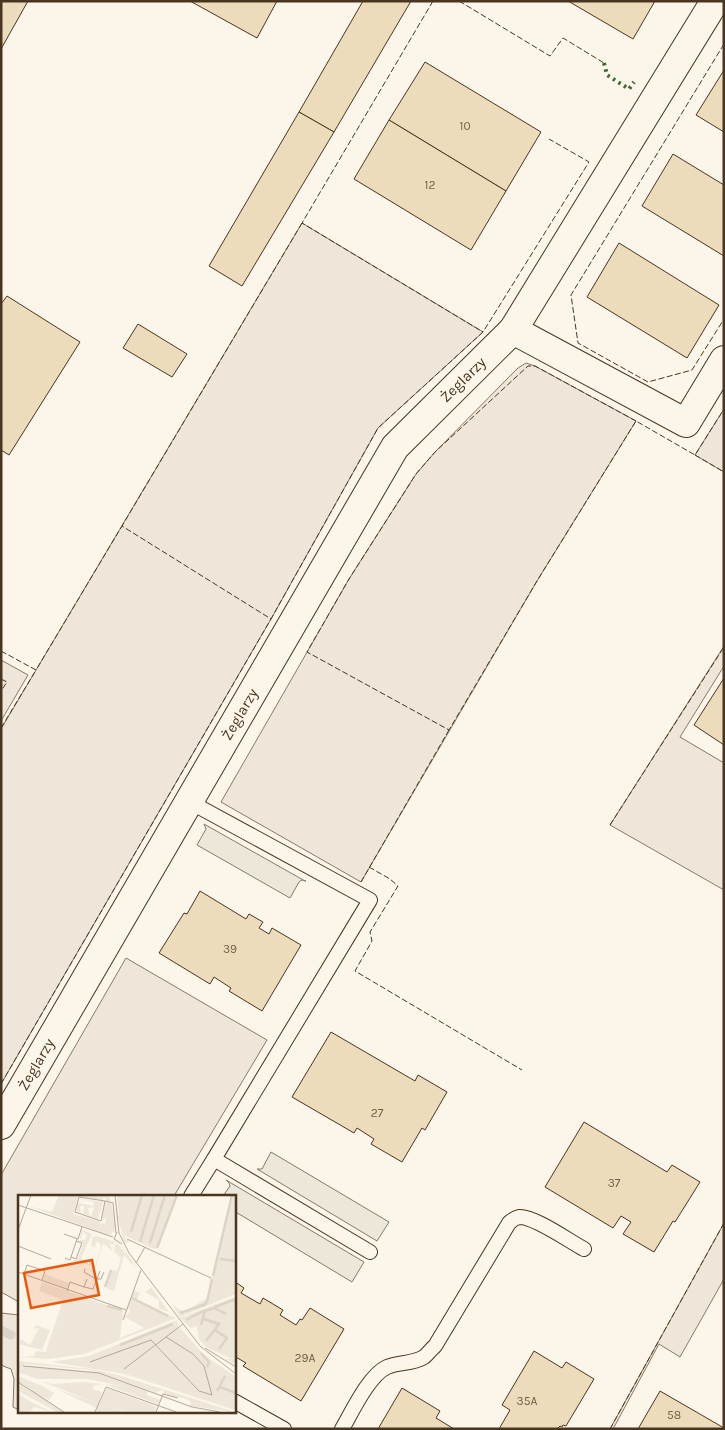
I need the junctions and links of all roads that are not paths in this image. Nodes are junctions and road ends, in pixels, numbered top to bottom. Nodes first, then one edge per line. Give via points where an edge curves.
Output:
1 (715, 1) edge
2 (513, 330) junction
3 (724, 360) edge
4 (190, 802) junction
5 (1, 1125) edge
6 (214, 1159) junction
7 (192, 1195) edge
8 (584, 1249) dead end
9 (370, 1252) dead end
10 (235, 1402) edge
11 (284, 1429) edge
12 (342, 1429) edge

1 - 2 street, Żeglarzy
2 - 3 street via 686,423
2 - 4 street, Żeglarzy via 396,447
4 - 5 street, Żeglarzy
4 - 6 lane via 370,900
6 - 7 lane
6 - 9 lane
8 - 12 lane via 536,1222 516,1217 509,1223 435,1346 424,1357 387,1367 378,1373
10 - 11 lane

